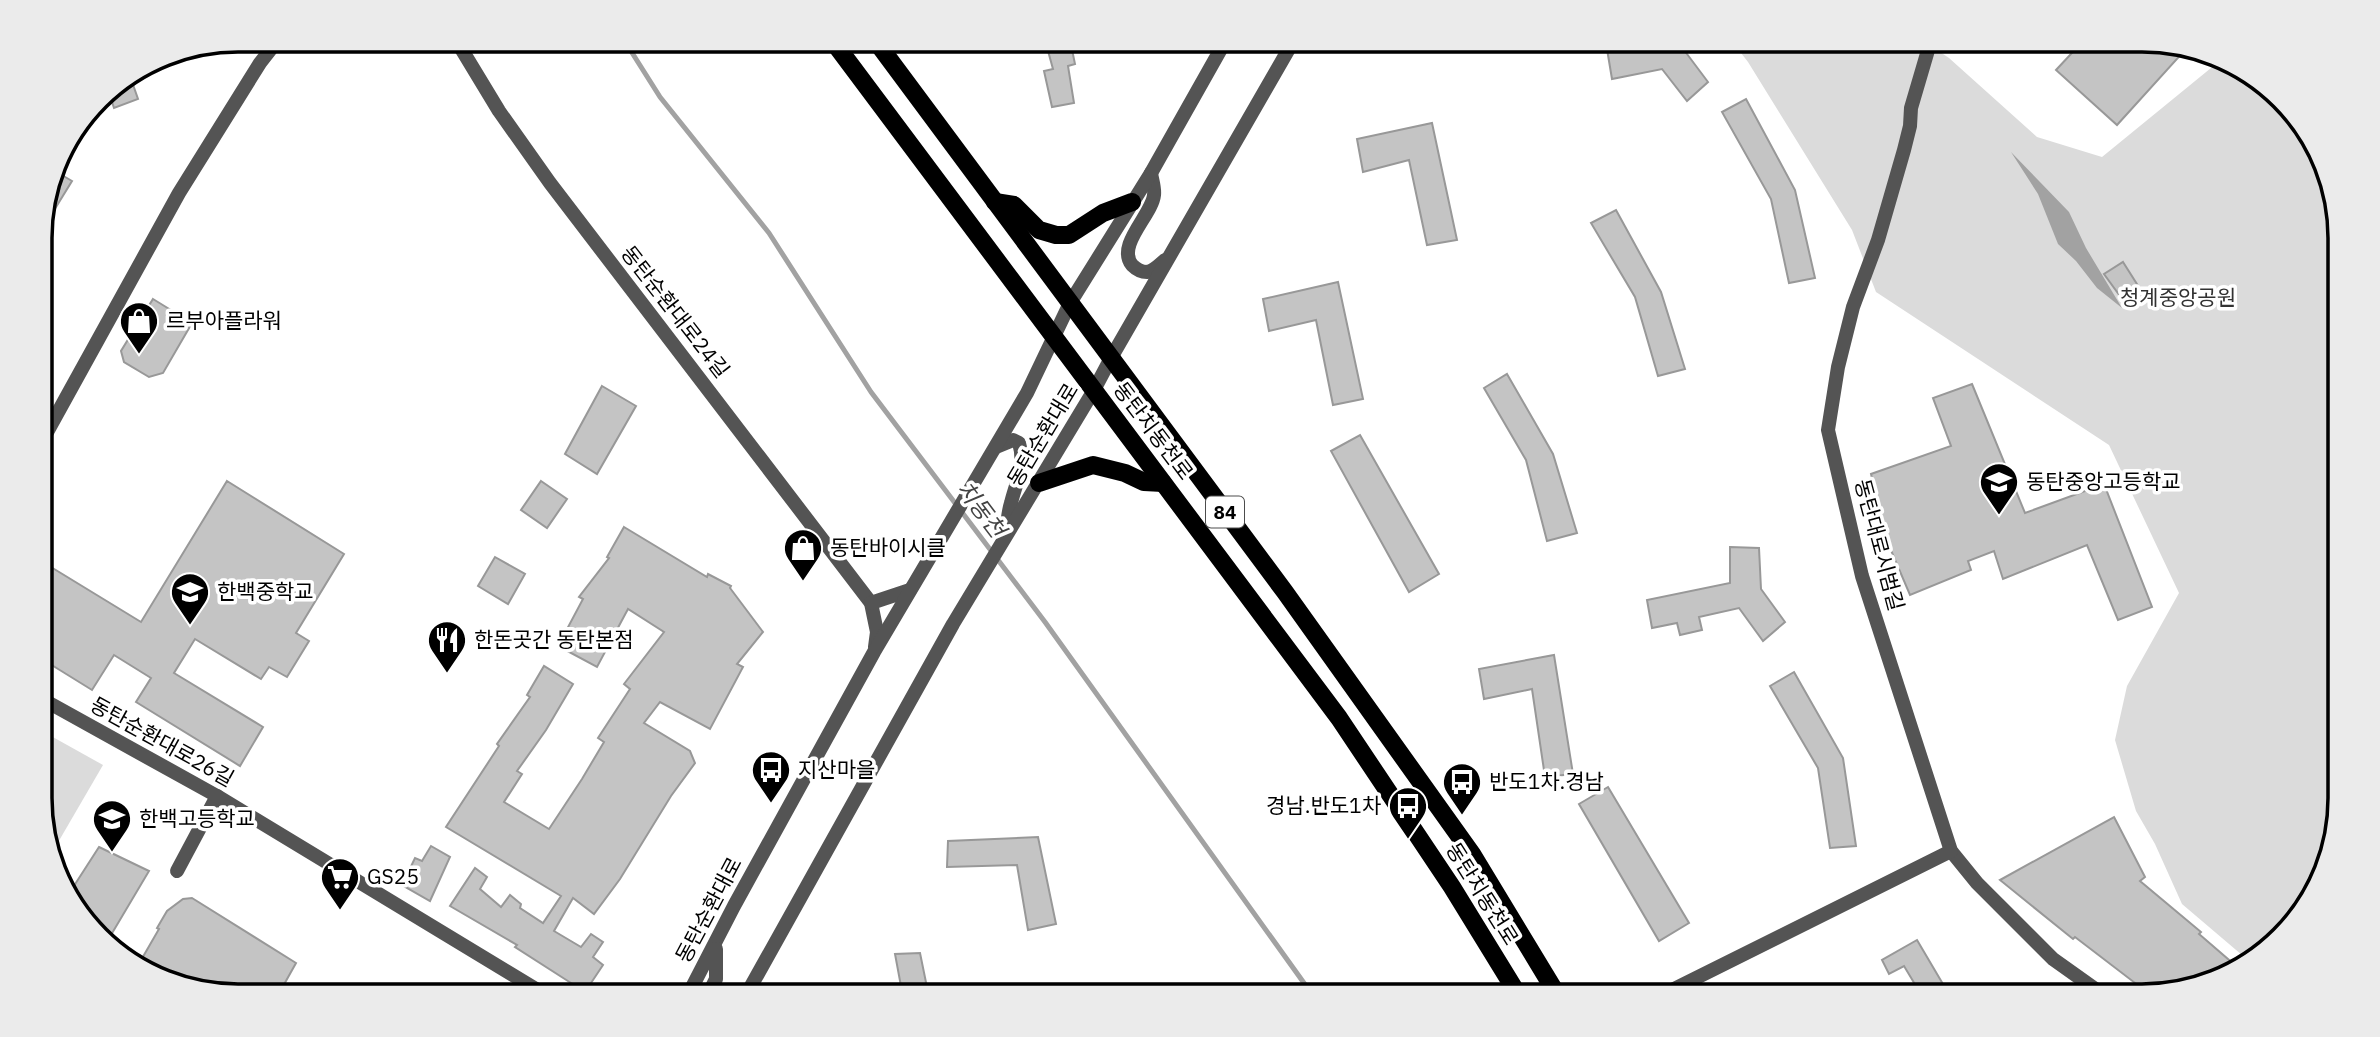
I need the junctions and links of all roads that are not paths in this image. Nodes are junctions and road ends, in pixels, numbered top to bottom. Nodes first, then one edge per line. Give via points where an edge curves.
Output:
1 (268, 53) edge
2 (464, 53) edge
3 (842, 53) edge
4 (885, 53) edge
5 (1219, 53) edge
6 (1287, 53) edge
7 (1927, 53) edge
8 (1151, 173) junction
9 (995, 202) junction
10 (1132, 202) junction
11 (1170, 255) junction
12 (1070, 303) junction
13 (1054, 337) junction
14 (1111, 358) junction
15 (1094, 390) junction
16 (53, 421) edge
17 (993, 449) junction
18 (1040, 483) junction
19 (1163, 483) junction
20 (1005, 539) junction
21 (910, 590) junction
22 (871, 603) junction
23 (874, 652) junction
24 (53, 705) edge
25 (217, 796) junction
26 (1951, 851) junction
27 (177, 871) dead end
28 (716, 944) junction
29 (528, 984) edge
30 (694, 984) edge
31 (714, 984) edge
32 (752, 984) edge
33 (1513, 984) edge
34 (1551, 984) edge
35 (1684, 984) edge
36 (2088, 984) edge

1 - 16 street via 179,193
2 - 22 street, 동탄순환대로24길 via 550,183
3 - 13 main road, 동탄치동천로 / 84
4 - 9 main road, 동탄치동천로 / 84
5 - 8 street, 동탄순환대로
6 - 11 street, 동탄순환대로
7 - 26 street, 동탄대로시범길 via 1878,240 1853,307 1828,430 1862,576
8 - 10 street, 동탄순환대로
8 - 11 street via 1154,198 1128,248 1129,261 1147,272
9 - 10 main road via 1014,205 1039,230 1069,235 1103,213
9 - 12 main road, 동탄치동천로 / 84
10 - 12 street, 동탄순환대로
11 - 14 street, 동탄순환대로
12 - 13 street, 동탄순환대로
12 - 14 main road, 동탄치동천로 / 84
13 - 15 main road, 동탄치동천로 / 84
13 - 17 street, 동탄순환대로
14 - 15 street, 동탄순환대로
14 - 34 main road, 동탄치동천로 / 84 via 1472,855
15 - 18 street, 동탄순환대로
15 - 19 main road, 동탄치동천로 / 84
17 - 20 street via 1013,440 1022,451
17 - 21 street, 동탄순환대로
18 - 19 main road via 1093,465 1144,482
18 - 20 street, 동탄순환대로
19 - 33 main road, 동탄치동천로 / 84 via 1339,718
20 - 32 street, 동탄순환대로
21 - 22 street
21 - 23 street, 동탄순환대로
22 - 23 street via 877,632
23 - 28 street, 동탄순환대로
24 - 25 street, 동탄순환대로26길
25 - 27 street
25 - 29 street, 동탄순환대로26길
26 - 35 street
26 - 36 street, 동탄대로시범길 via 2053,959
28 - 30 street, 동탄순환대로
28 - 31 street

